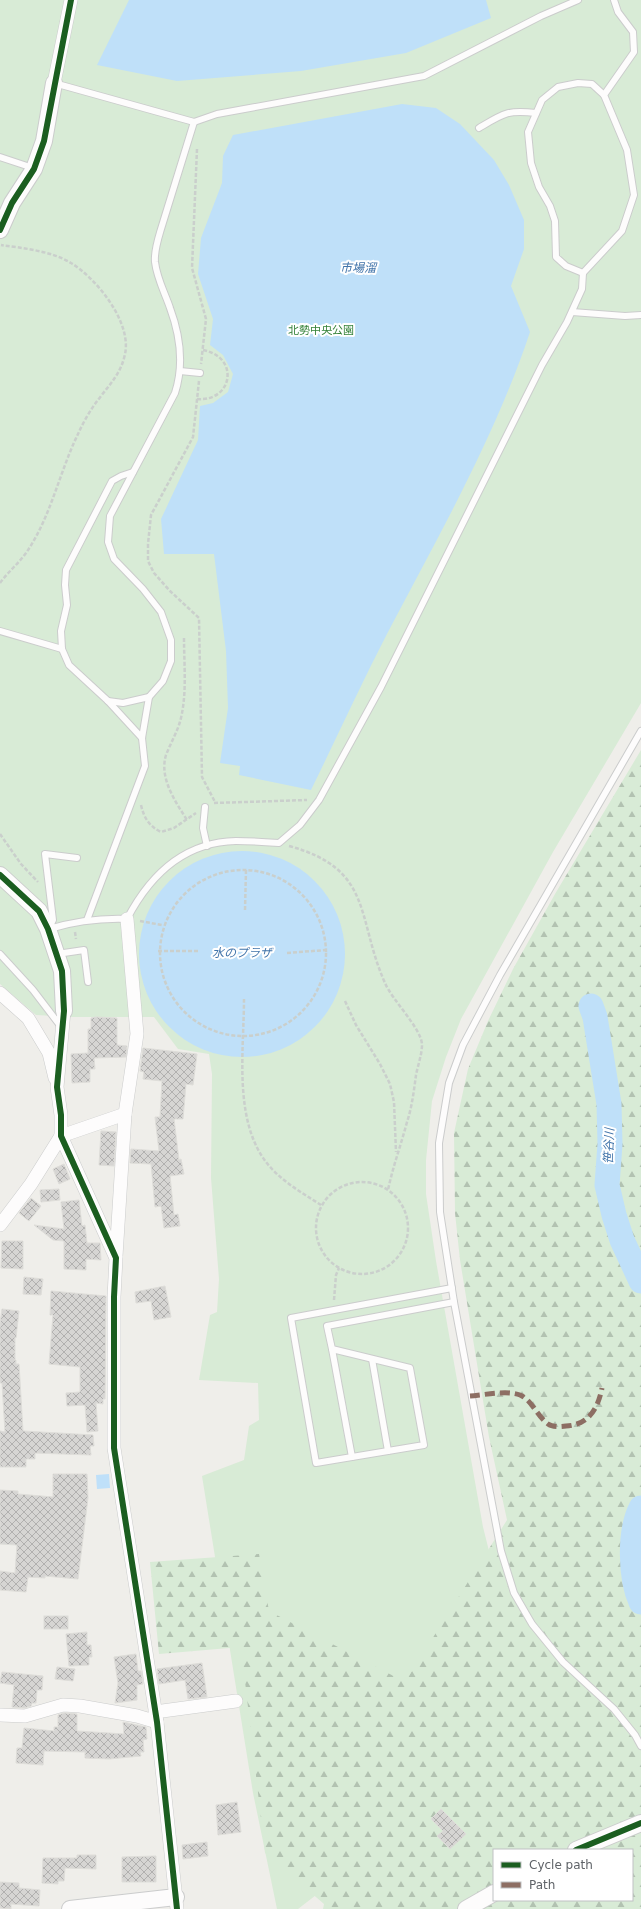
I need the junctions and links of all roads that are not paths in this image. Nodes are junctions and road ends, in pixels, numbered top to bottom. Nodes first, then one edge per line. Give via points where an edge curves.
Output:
1 (71, 0) edge
2 (578, 0) edge
3 (614, 0) edge
4 (641, 30) edge
5 (633, 32) junction
6 (54, 83) junction
7 (604, 94) junction
8 (536, 113) junction
9 (194, 122) junction
10 (479, 128) dead end
11 (0, 156) edge
12 (34, 169) junction
13 (0, 230) edge
14 (582, 273) junction
15 (572, 312) junction
16 (641, 315) edge
17 (180, 371) junction
18 (200, 373) road end
19 (133, 472) junction
20 (0, 631) edge
21 (62, 649) junction
22 (149, 697) junction
23 (108, 701) junction
24 (641, 731) edge
25 (142, 738) junction
26 (205, 807) road end
27 (207, 846) junction
28 (77, 858) dead end
29 (0, 875) edge
30 (127, 919) junction
31 (87, 920) junction
32 (48, 929) junction
33 (0, 954) edge
34 (56, 954) junction
35 (88, 982) dead end
36 (0, 993) edge
37 (64, 1011) joint
38 (63, 1030) junction
39 (57, 1087) junction
40 (126, 1114) junction
41 (61, 1136) junction
42 (0, 1225) edge
43 (116, 1258) junction
44 (452, 1288) junction
45 (454, 1302) junction
46 (332, 1349) junction
47 (372, 1358) junction
48 (388, 1451) junction
49 (352, 1457) junction
50 (236, 1701) dead end
51 (0, 1715) edge
52 (156, 1717) junction
53 (641, 1746) edge
54 (641, 1823) edge
55 (578, 1849) edge
56 (493, 1894) edge
57 (176, 1903) edge
58 (70, 1909) edge
59 (466, 1909) edge

1 - 6 street
2 - 9 lane via 541,16 424,76 217,114
3 - 5 lane via 618,12
4 - 5 lane
5 - 7 lane via 634,52
6 - 9 lane
6 - 12 street via 44,141
7 - 8 lane via 592,84 578,83 558,87 542,100
7 - 14 lane via 627,150 634,195 622,231
8 - 10 lane via 503,113
8 - 14 lane via 528,132 531,163 555,221 556,256 566,266
9 - 17 lane via 159,237 155,261 177,333
11 - 12 lane
12 - 13 street via 12,203
14 - 15 lane via 582,289
15 - 16 lane
15 - 27 lane via 542,364 381,687 319,800 300,825 279,843 235,841
17 - 18 lane
17 - 19 lane via 175,393
19 - 21 lane via 112,481 66,570 67,605 61,631
19 - 22 lane via 110,516 108,542 114,559 161,612 171,640 171,661 163,681
20 - 21 lane
21 - 23 lane via 69,665
22 - 23 lane via 123,704
22 - 25 lane
23 - 25 lane
24 - 44 lane via 500,975 464,1045 449,1083 439,1143 440,1212
25 - 31 lane via 145,766
26 - 27 lane via 204,828
27 - 30 lane via 180,857 163,869 136,902
28 - 32 lane via 45,854 53,920
29 - 32 street via 39,911
30 - 31 lane
30 - 40 street via 137,1034
31 - 32 lane
32 - 34 street
33 - 38 lane via 33,990
34 - 35 lane via 84,950
34 - 37 street via 62,971
36 - 39 street via 28,1018 49,1053
37 - 38 street
38 - 39 street
39 - 41 street
40 - 41 street
40 - 43 street
41 - 42 street via 32,1184
41 - 43 street
43 - 52 street via 114,1448
44 - 45 lane
44 - 49 lane via 291,1318 316,1463
45 - 46 lane via 327,1326
45 - 53 lane via 501,1551 514,1593 532,1624 563,1662 614,1709
46 - 47 lane
46 - 49 lane
47 - 48 lane
47 - 48 lane via 410,1368 424,1445
48 - 49 lane
50 - 52 street
51 - 52 street via 25,1716 63,1705
52 - 57 street
54 - 55 street
56 - 59 street
57 - 58 street

